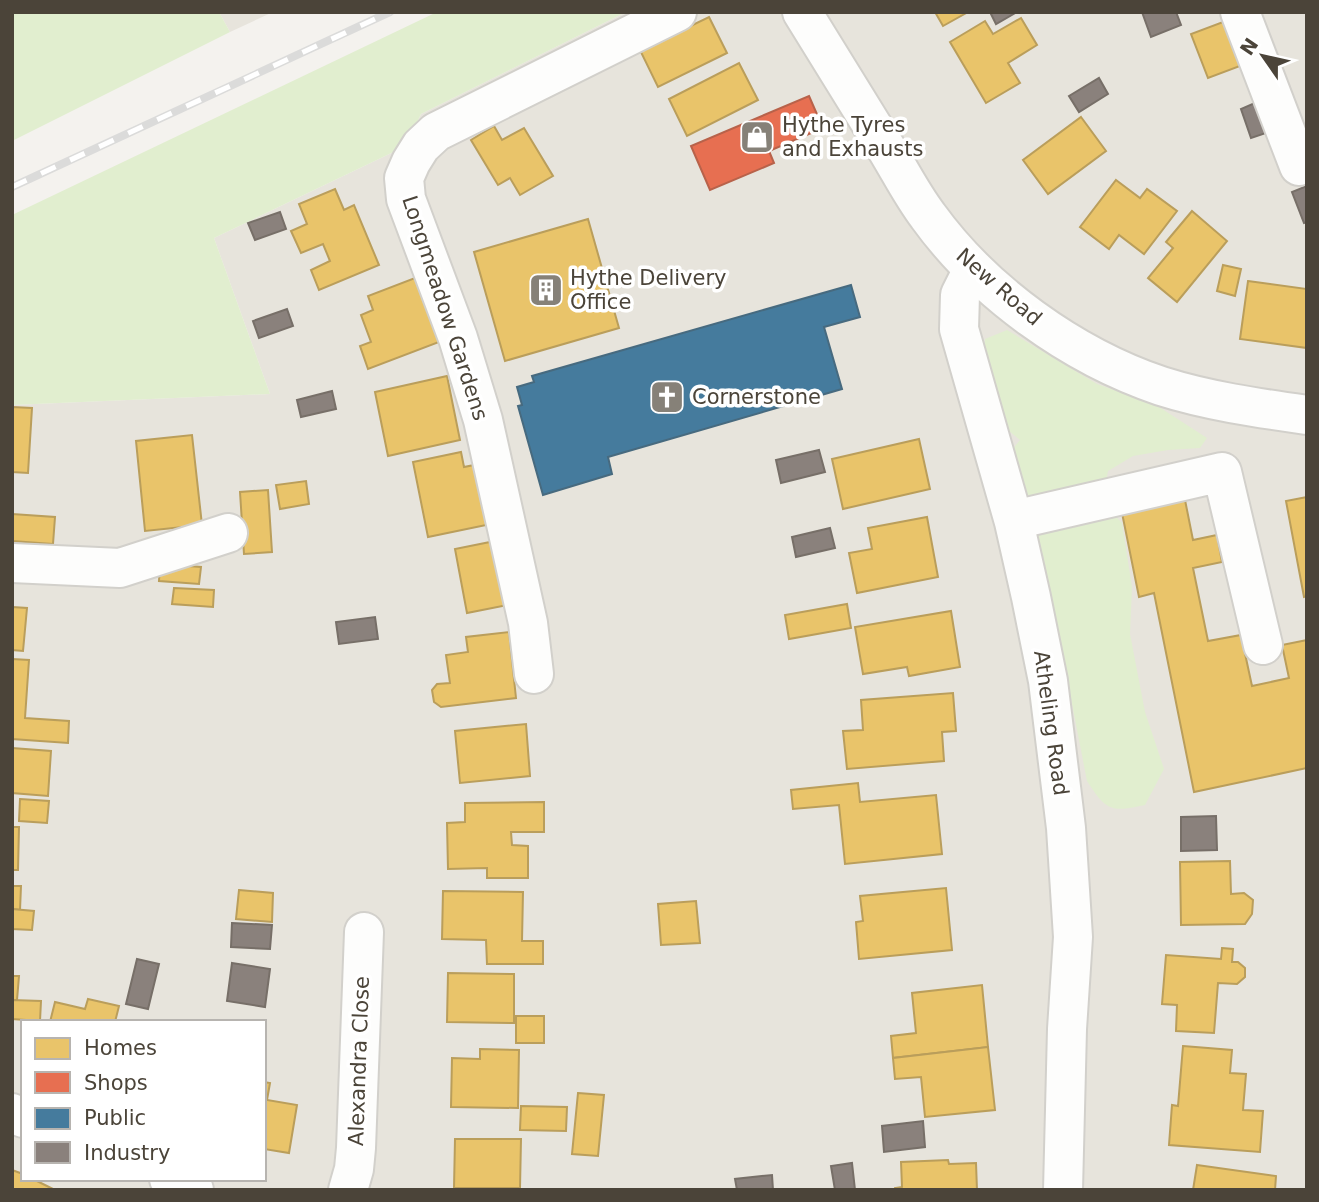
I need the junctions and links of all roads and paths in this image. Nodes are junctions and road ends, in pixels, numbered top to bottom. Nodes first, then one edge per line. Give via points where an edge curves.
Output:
1 (677, 12) edge
2 (802, 12) edge
3 (1247, 14) edge
4 (1299, 166) dead end
5 (973, 269) junction
6 (1307, 415) edge
7 (1014, 520) junction
8 (228, 533) dead end
9 (12, 564) edge
10 (1263, 645) dead end
11 (534, 674) dead end
12 (364, 932) dead end
13 (174, 1181) edge
14 (194, 1190) edge
15 (348, 1190) edge
16 (1063, 1190) edge

1 - 11 street, Longmeadow Gardens via 436,132 421,146 404,178 412,220 484,420 528,623
2 - 5 street, New Road via 927,215
3 - 4 street
5 - 6 street, New Road via 1065,341 1113,366 1172,389
5 - 7 street, Atheling Road via 960,295 959,329
7 - 10 street via 1223,471
7 - 16 street, Atheling Road via 1048,681 1066,828 1073,937
8 - 9 street via 120,568
12 - 15 street, Alexandra Close via 356,1148
13 - 14 street

